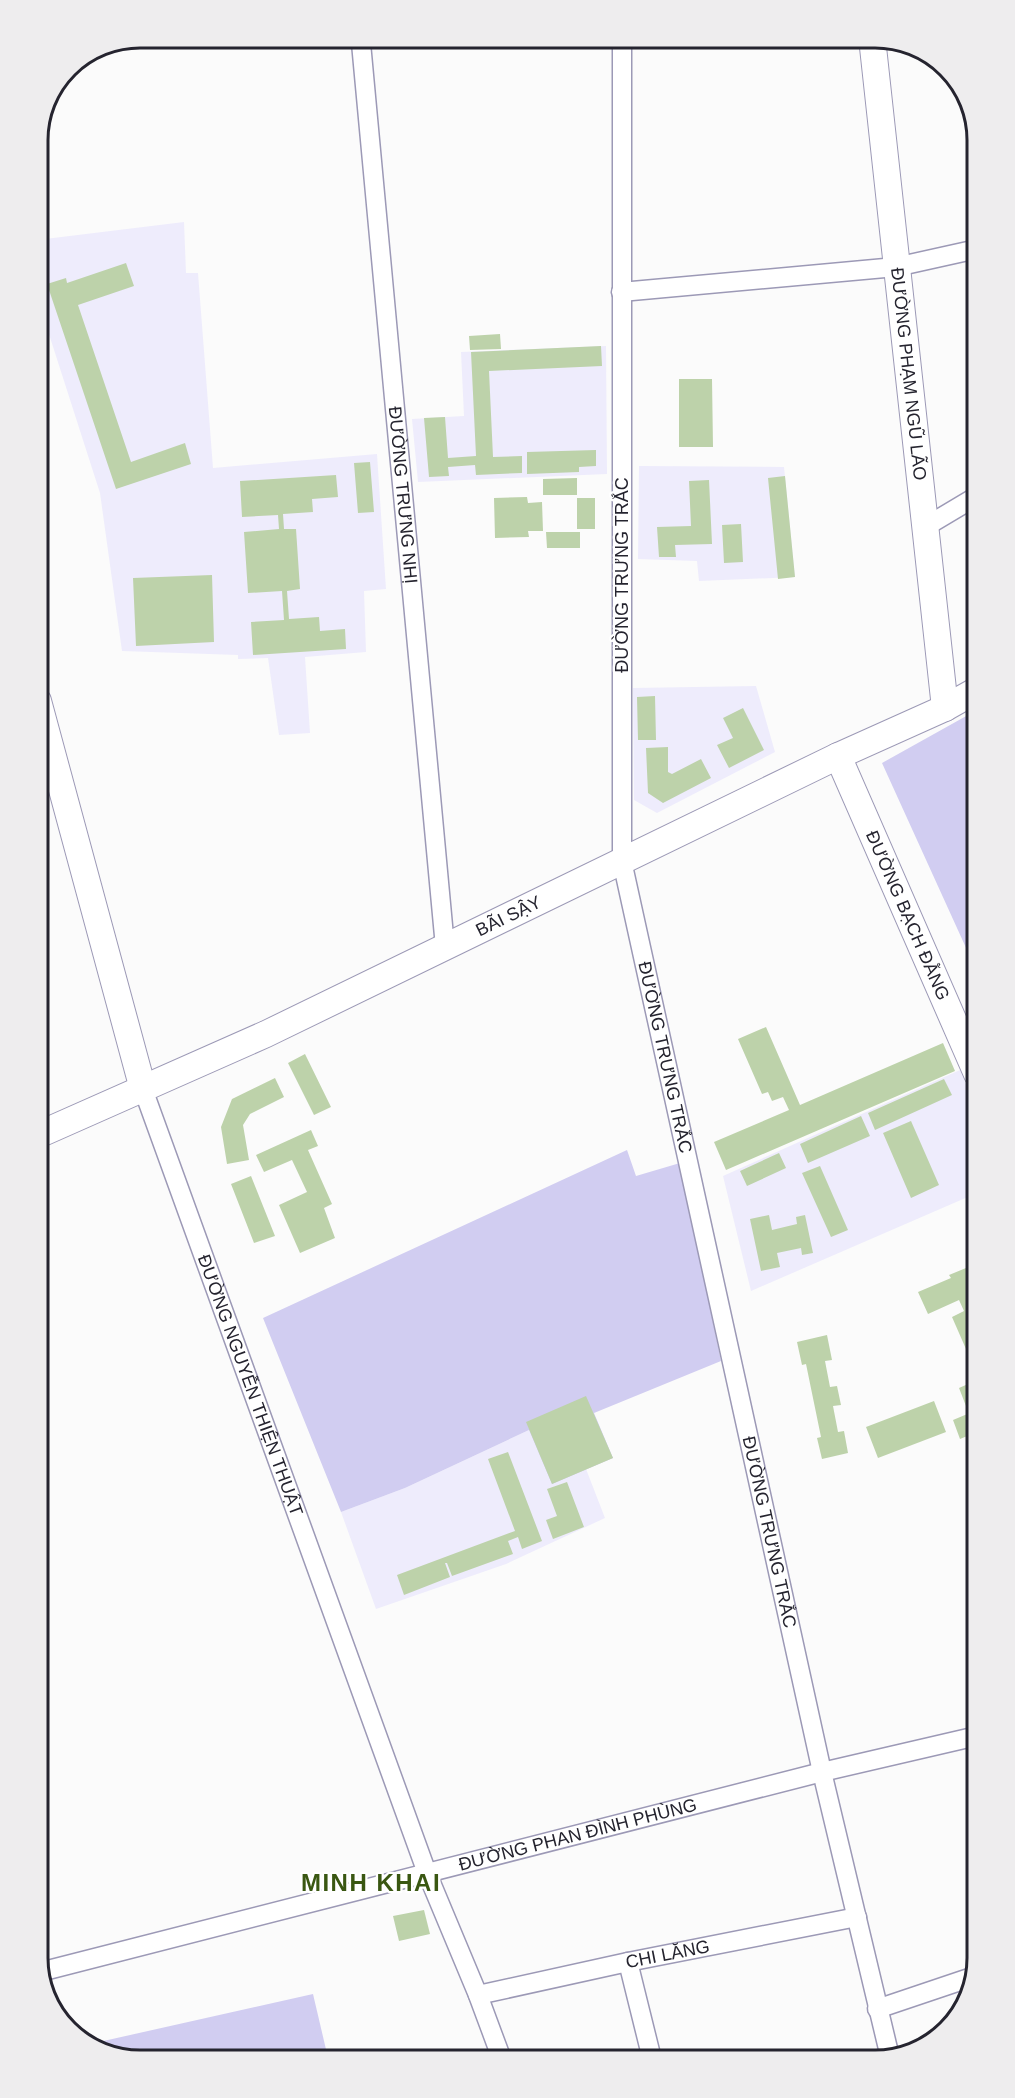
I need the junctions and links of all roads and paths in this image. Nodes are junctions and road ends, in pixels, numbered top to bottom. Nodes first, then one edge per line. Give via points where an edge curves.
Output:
1 (361, 48) edge
2 (622, 48) edge
3 (873, 48) edge
4 (967, 251) edge
5 (897, 267) junction
6 (621, 292) junction
7 (967, 502) edge
8 (925, 527) junction
9 (967, 696) edge
10 (945, 708) junction
11 (48, 738) edge
12 (838, 756) junction
13 (622, 861) junction
14 (445, 947) junction
15 (967, 1049) edge
16 (143, 1089) junction
17 (48, 1131) edge
18 (967, 1739) edge
19 (822, 1772) junction
20 (427, 1874) junction
21 (857, 1917) junction
22 (628, 1962) junction
23 (49, 1970) edge
24 (964, 1980) edge
25 (478, 1995) junction
26 (877, 2009) junction
27 (888, 2049) edge
28 (498, 2050) edge
29 (650, 2050) edge

1 - 14 street, ĐƯỜNG TRƯNG NHỊ
2 - 6 street, ĐƯỜNG TRƯNG TRẮC
3 - 5 street, ĐƯỜNG PHẠM NGŨ LÃO
4 - 5 street
5 - 6 street
5 - 8 street, ĐƯỜNG PHẠM NGŨ LÃO
6 - 13 street, ĐƯỜNG TRƯNG TRẮC
7 - 8 street
8 - 10 street, ĐƯỜNG PHẠM NGŨ LÃO
9 - 10 street, BÃI SẬY
10 - 12 street, BÃI SẬY
11 - 16 street, ĐƯỜNG NGUYỄN THIỆN THUẬT
12 - 13 street, BÃI SẬY
12 - 15 street, ĐƯỜNG BẠCH ĐẰNG
13 - 14 street, BÃI SẬY
13 - 19 street, ĐƯỜNG TRƯNG TRẮC
14 - 16 street, BÃI SẬY
16 - 17 street, BÃI SẬY
16 - 20 street, ĐƯỜNG NGUYỄN THIỆN THUẬT
18 - 19 street, ĐƯỜNG PHAN ĐÌNH PHÙNG
19 - 20 street, ĐƯỜNG PHAN ĐÌNH PHÙNG
19 - 21 street, ĐƯỜNG TRƯNG TRẮC
20 - 23 street, ĐƯỜNG PHAN ĐÌNH PHÙNG
20 - 25 street, ĐƯỜNG NGUYỄN THIỆN THUẬT
21 - 22 street, CHI LĂNG
21 - 26 street, ĐƯỜNG TRƯNG TRẮC
22 - 25 street, CHI LĂNG
22 - 29 street
24 - 26 street
25 - 28 street, ĐƯỜNG NGUYỄN THIỆN THUẬT
26 - 27 street, ĐƯỜNG TRƯNG TRẮC

